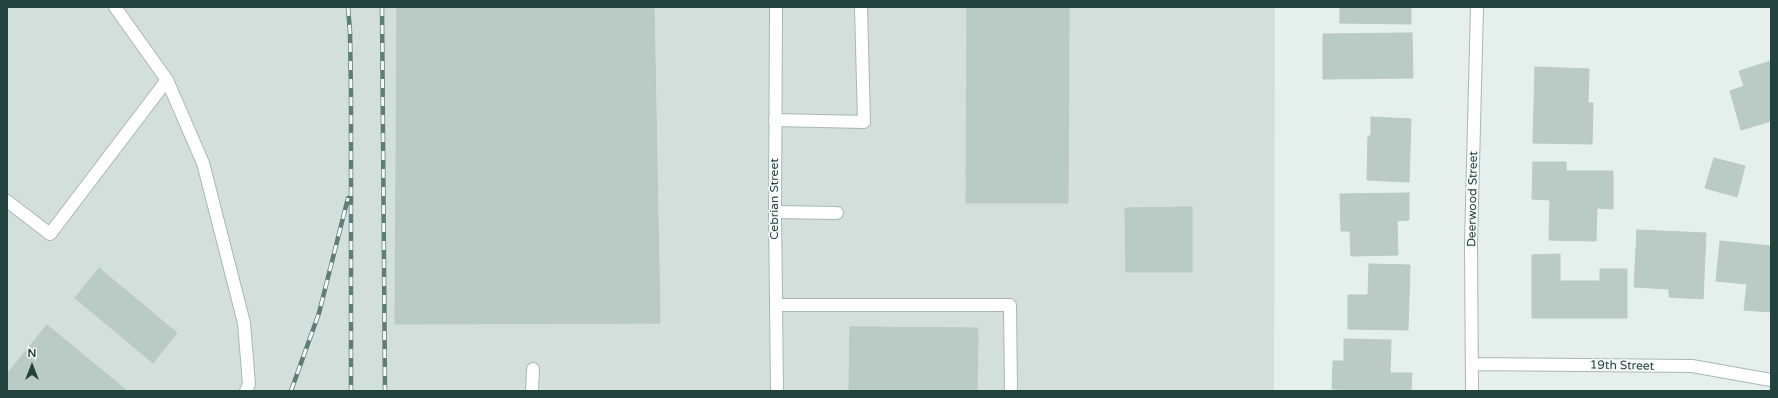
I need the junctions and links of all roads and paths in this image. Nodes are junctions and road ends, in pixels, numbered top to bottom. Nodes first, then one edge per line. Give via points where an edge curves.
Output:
1 (115, 7) edge
2 (776, 7) edge
3 (861, 7) edge
4 (1477, 7) edge
5 (167, 80) junction
6 (775, 120) junction
7 (7, 201) edge
8 (775, 212) junction
9 (837, 213) dead end
10 (776, 305) junction
11 (1472, 364) junction
12 (533, 369) dead end
13 (1771, 380) edge
14 (246, 391) edge
15 (532, 391) edge
16 (777, 391) edge
17 (1011, 391) edge
18 (1472, 391) edge

1 - 5 street
2 - 6 street, Cebrian Street
3 - 6 street via 864,122
4 - 11 street, Deerwood Street
5 - 7 street via 50,234
5 - 14 street via 203,163 244,323 249,384
6 - 8 street, Cebrian Street
8 - 9 street
8 - 10 street, Cebrian Street
10 - 16 street, Cebrian Street
10 - 17 street via 1010,305
11 - 13 street, 19th Street via 1692,366
11 - 18 street, Deerwood Street
12 - 15 street

